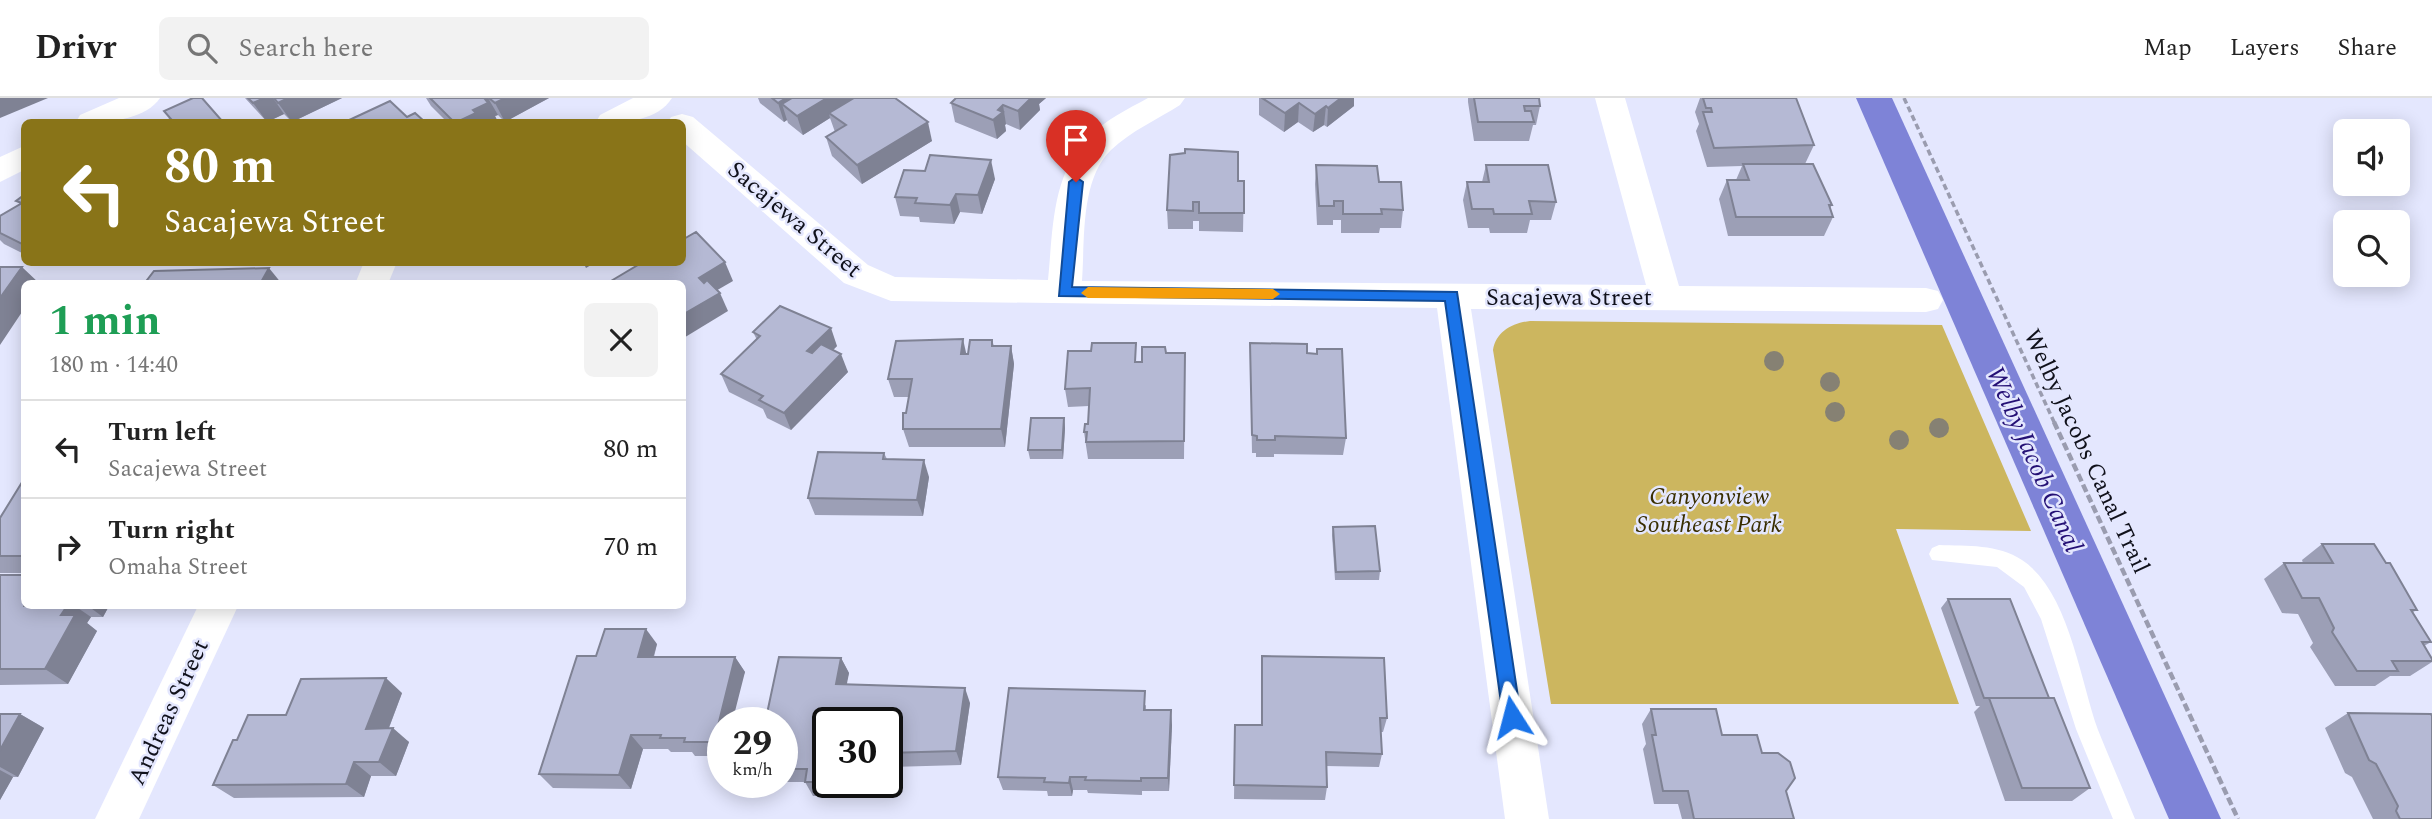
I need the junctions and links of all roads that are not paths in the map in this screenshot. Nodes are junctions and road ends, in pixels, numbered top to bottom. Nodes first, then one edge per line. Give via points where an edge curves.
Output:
1 (145, 98) edge
2 (655, 98) edge
3 (1170, 98) edge
4 (1610, 98) edge
5 (98, 119) edge
6 (616, 119) edge
7 (678, 119) edge
8 (686, 126) edge
9 (21, 158) edge
10 (0, 171) edge
11 (1064, 292) junction
12 (1451, 296) junction
13 (1666, 298) junction
14 (1926, 300) dead end
15 (1939, 554) dead end
16 (217, 609) edge
17 (117, 819) edge
18 (1527, 819) edge
19 (2124, 819) edge

1 - 5 street
2 - 6 street
2 - 7 street, Sacajewa Street
3 - 11 street via 1098,144 1086,162 1076,182
4 - 13 street
8 - 11 street, Sacajewa Street via 856,274 891,289
9 - 10 street
11 - 12 street, Sacajewa Street
12 - 13 street, Sacajewa Street
12 - 18 street
13 - 14 street, Sacajewa Street
15 - 19 lane via 1992,555 2016,566 2035,583
16 - 17 street, Andreas Street

